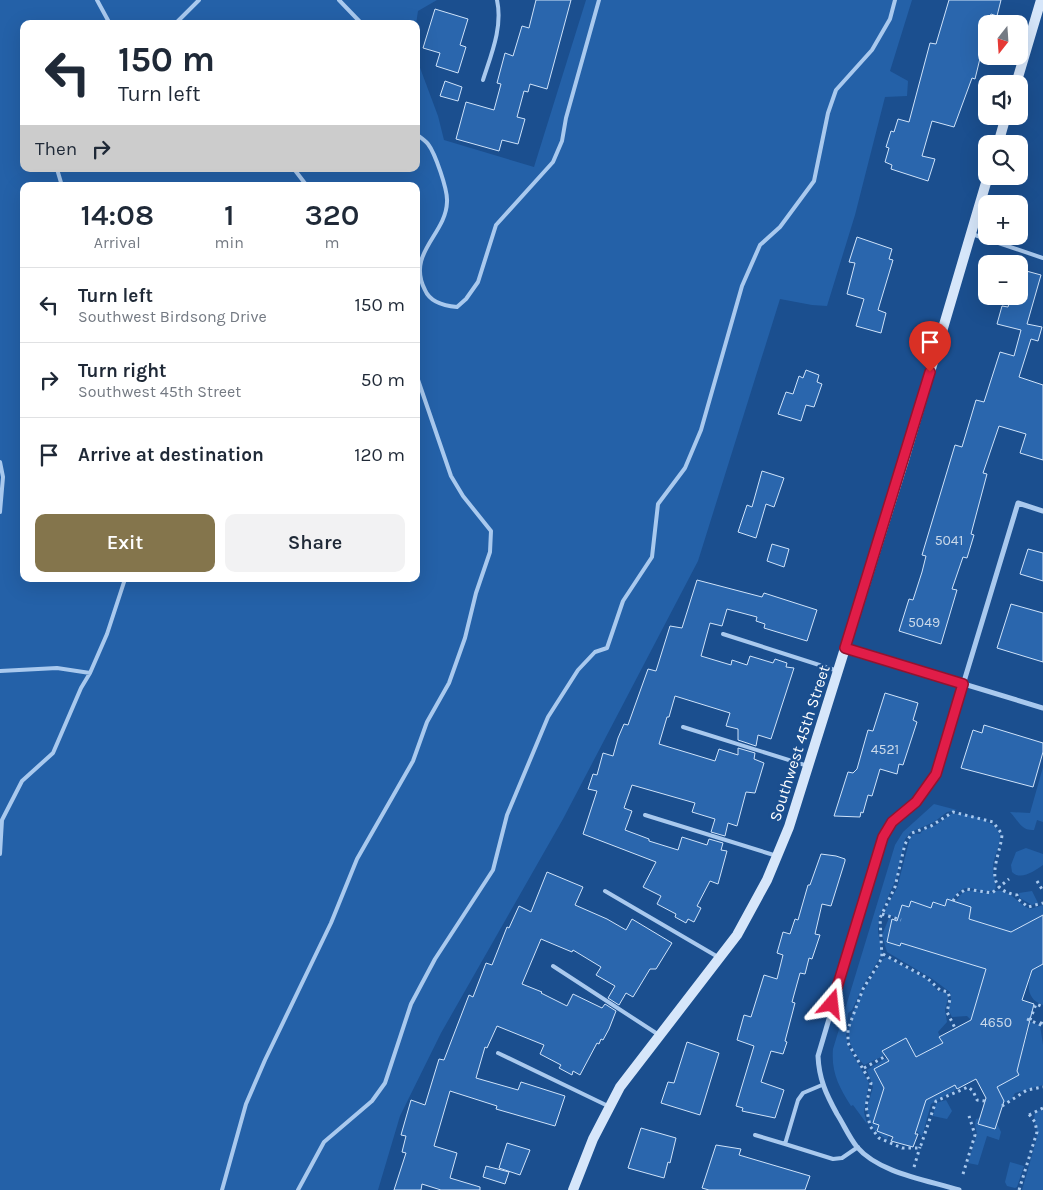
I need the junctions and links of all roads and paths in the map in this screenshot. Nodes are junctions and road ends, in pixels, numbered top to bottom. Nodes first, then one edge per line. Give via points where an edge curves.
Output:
1 (97, 0) edge
2 (199, 0) edge
3 (338, 0) edge
4 (497, 0) edge
5 (599, 0) edge
6 (896, 0) edge
7 (1041, 0) edge
8 (108, 20) edge
9 (179, 20) edge
10 (358, 20) edge
11 (1019, 75) edge
12 (483, 80) dead end
13 (420, 137) edge
14 (296, 172) edge
15 (304, 182) edge
16 (985, 185) edge
17 (971, 234) junction
18 (1043, 258) edge
19 (420, 262) edge
20 (420, 262) edge
21 (420, 282) edge
22 (420, 282) edge
23 (420, 386) edge
24 (0, 462) edge
25 (1043, 511) edge
26 (0, 512) edge
27 (124, 582) edge
28 (723, 634) dead end
29 (845, 648) junction
30 (0, 671) edge
31 (838, 671) junction
32 (90, 673) junction
33 (963, 684) junction
34 (1043, 708) edge
35 (682, 727) dead end
36 (808, 766) junction
37 (645, 815) dead end
38 (0, 854) edge
39 (777, 856) junction
40 (1009, 879) dead end
41 (1037, 881) dead end
42 (1001, 887) junction
43 (605, 891) dead end
44 (1043, 891) edge
45 (953, 901) dead end
46 (1043, 903) edge
47 (882, 914) junction
48 (901, 920) dead end
49 (883, 954) junction
50 (720, 958) junction
51 (553, 966) dead end
52 (1043, 1007) edge
53 (1043, 1018) edge
54 (1042, 1025) edge
55 (955, 1028) dead end
56 (659, 1035) junction
57 (498, 1053) dead end
58 (886, 1056) dead end
59 (864, 1068) junction
60 (822, 1085) junction
61 (1043, 1087) edge
62 (985, 1101) dead end
63 (1002, 1106) dead end
64 (610, 1107) junction
65 (1043, 1108) edge
66 (969, 1116) dead end
67 (755, 1135) dead end
68 (785, 1144) junction
69 (920, 1146) junction
70 (858, 1147) junction
71 (918, 1155) dead end
72 (963, 1174) dead end
73 (222, 1190) edge
74 (298, 1190) edge
75 (573, 1190) edge
76 (959, 1190) edge
77 (1019, 1190) edge

1 - 8 lane
2 - 9 lane
3 - 10 lane
4 - 12 lane via 499,20
5 - 21 lane via 562,141 553,162 496,225 478,282 457,306 444,306 427,294
6 - 74 lane via 890,19 872,50 836,90 814,181 780,227 760,245 742,286 701,430 685,468 658,504 652,557 623,601 606,648 595,652 578,670 548,717 507,815 493,870 435,959 412,1004 385,1082 372,1101 324,1142
7 - 11 street
13 - 20 lane via 428,144 448,201 443,220 427,244
14 - 15 lane
16 - 17 street, Southwest 45th Street
17 - 18 lane
17 - 29 street, Southwest 45th Street
19 - 22 lane
23 - 73 lane via 451,476 491,531 490,552 449,683 427,722 405,777 357,859 315,959 265,1060 246,1104
24 - 26 lane via 3,476
25 - 33 street via 1018,503
27 - 32 lane
28 - 31 lane
29 - 31 street, Southwest 45th Street
29 - 33 street
30 - 32 lane via 57,668
31 - 36 street, Southwest 45th Street
32 - 38 lane via 53,753 22,780 2,820
33 - 34 street
33 - 60 street via 936,774 916,802 892,822 883,837 821,1041 818,1056
35 - 36 lane
36 - 39 street, Southwest 45th Street
37 - 39 lane
39 - 50 street, Southwest 45th Street via 737,935
40 - 42 path
41 - 44 path
42 - 45 path via 992,893 966,889
42 - 46 path via 1017,895 1028,906
42 - 47 path via 994,874 1002,840 1000,830 992,822 960,812 949,813 909,837 895,887
43 - 50 lane
47 - 48 path
47 - 49 path via 879,925
49 - 55 path via 948,992 947,1012
49 - 59 path via 862,989 848,1030 848,1043
50 - 56 street, Southwest 45th Street
51 - 56 lane
52 - 54 path via 1036,1004 1029,1020
53 - 54 path
56 - 64 street, Southwest 45th Street via 620,1087
57 - 64 lane
58 - 59 path
59 - 69 path via 871,1087 866,1113 874,1134 902,1148
60 - 68 lane via 803,1093 798,1100
60 - 70 street
61 - 63 path via 1027,1090
62 - 69 path via 976,1100 968,1087 936,1101
64 - 75 street, Southwest 45th Street
65 - 77 path via 1029,1114 1037,1132
66 - 72 path via 975,1135
67 - 68 lane
68 - 70 lane via 833,1159 842,1158
69 - 71 path
70 - 76 street via 884,1167

